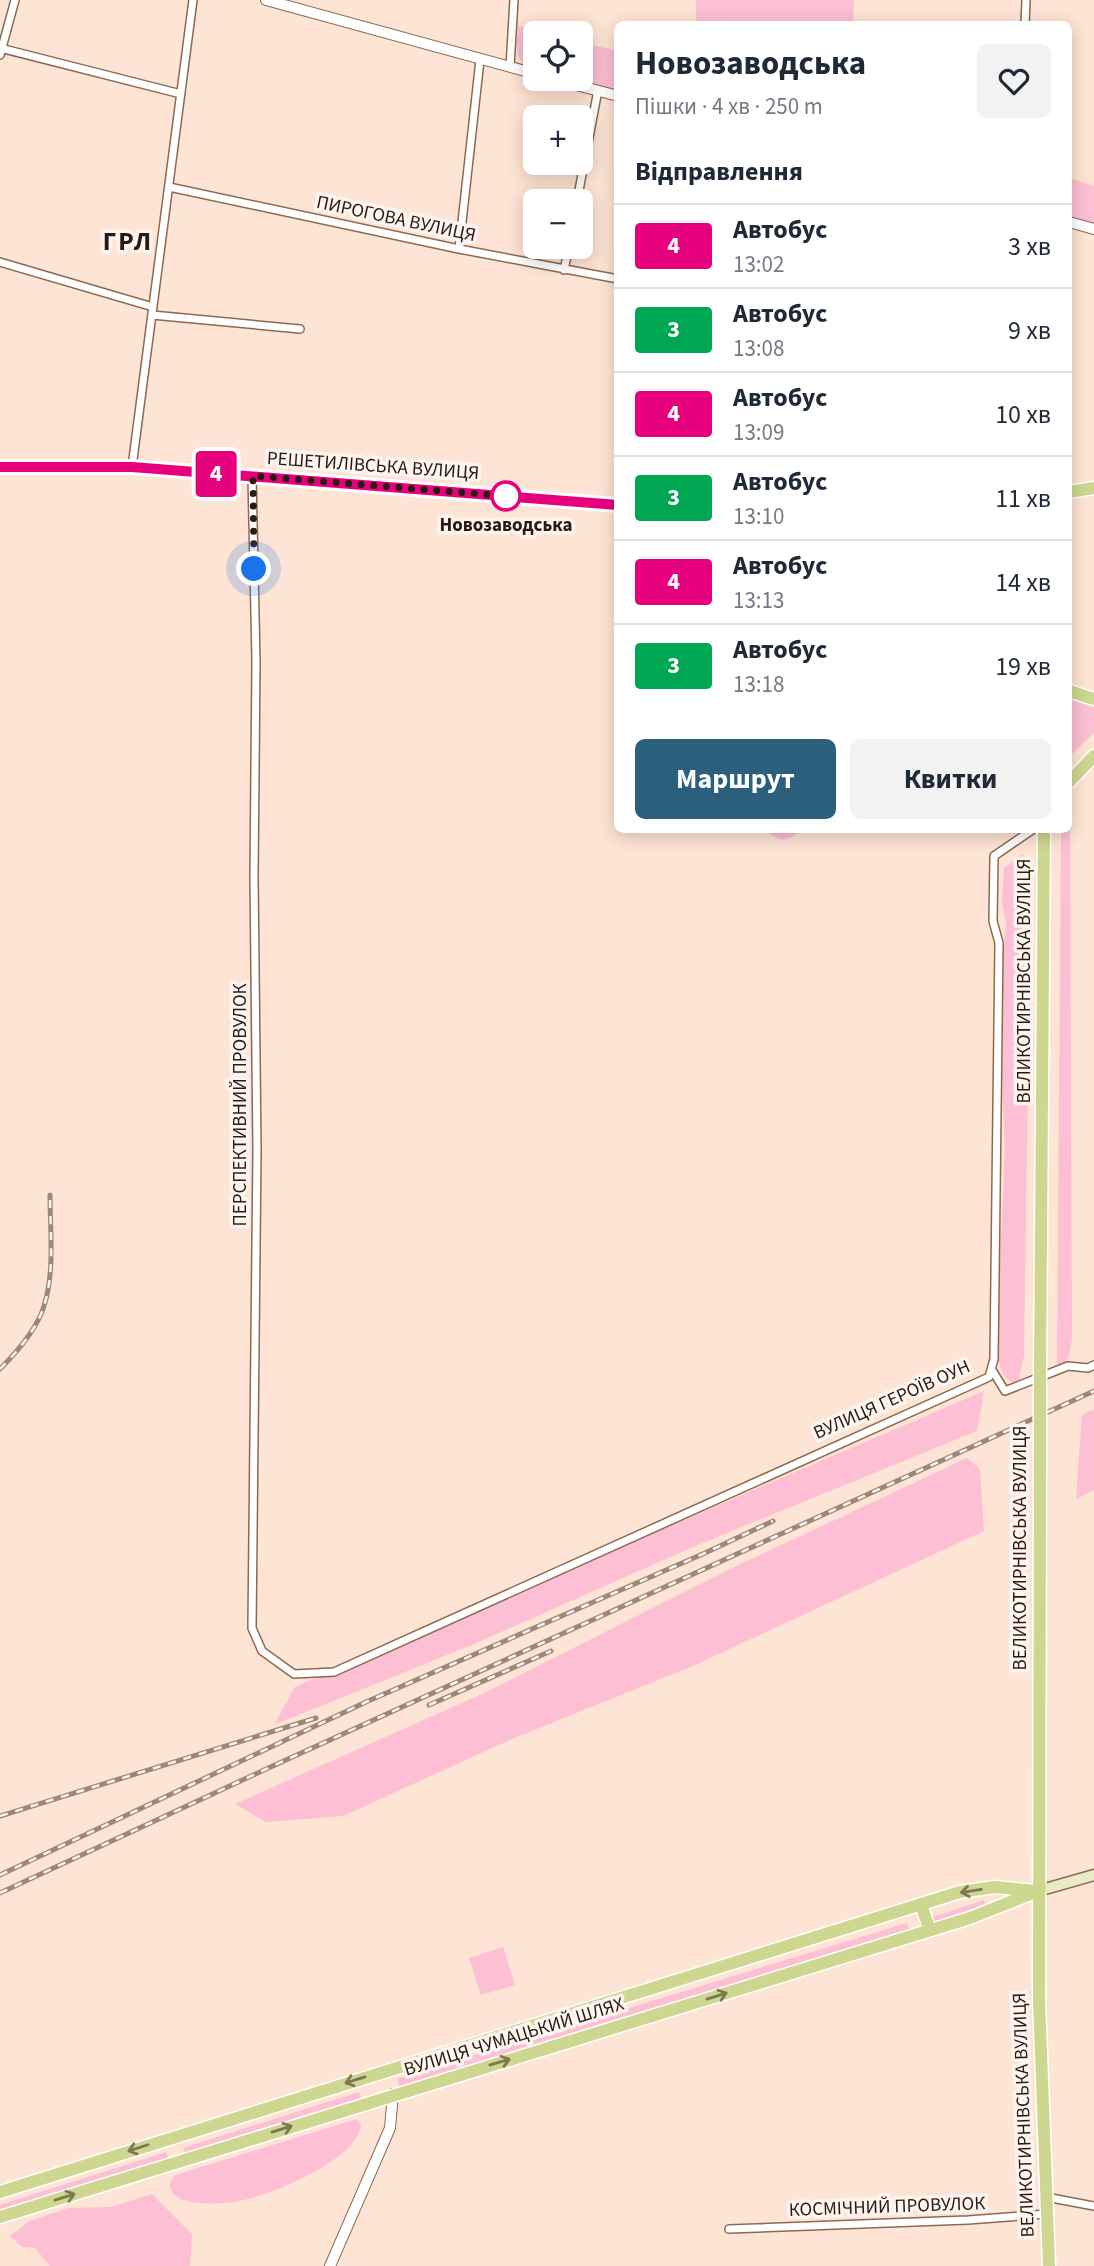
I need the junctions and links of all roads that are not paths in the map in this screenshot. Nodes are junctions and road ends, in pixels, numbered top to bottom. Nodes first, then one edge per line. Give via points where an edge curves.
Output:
1 (15, 0) edge
2 (193, 0) edge
3 (266, 0) edge
4 (514, 0) edge
5 (1026, 0) edge
6 (1025, 21) edge
7 (1, 50) edge
8 (480, 60) junction
9 (510, 67) junction
10 (523, 70) edge
11 (593, 89) edge
12 (598, 90) junction
13 (181, 94) junction
14 (614, 95) edge
15 (169, 187) junction
16 (579, 189) edge
17 (1072, 223) edge
18 (1094, 229) edge
19 (459, 249) junction
20 (566, 259) edge
21 (0, 262) edge
22 (564, 270) junction
23 (614, 278) edge
24 (153, 311) junction
25 (300, 329) dead end
26 (0, 467) edge
27 (132, 467) junction
28 (253, 476) junction
29 (1094, 488) edge
30 (1072, 492) edge
31 (614, 505) edge
32 (1072, 692) edge
33 (1094, 699) edge
34 (1094, 757) edge
35 (1072, 779) edge
36 (1028, 833) edge
37 (1044, 833) edge
38 (1094, 1365) edge
39 (992, 1370) junction
40 (334, 1672) joint
41 (1094, 1875) edge
42 (1038, 1891) junction
43 (921, 1905) junction
44 (930, 1930) junction
45 (388, 2070) junction
46 (393, 2094) junction
47 (171, 2137) junction
48 (179, 2161) junction
49 (0, 2192) edge
50 (1046, 2197) junction
51 (1094, 2206) edge
52 (1046, 2214) junction
53 (0, 2217) edge
54 (729, 2229) dead end
55 (330, 2266) edge
56 (1049, 2266) edge

1 - 7 street
2 - 13 street
3 - 8 street
4 - 9 street
5 - 6 street
7 - 13 street
8 - 9 street
8 - 19 street
9 - 10 street
11 - 12 street
12 - 14 street
12 - 16 street
13 - 15 street
15 - 19 street, ПИРОГОВА ВУЛИЦЯ
15 - 24 street
17 - 18 street
19 - 22 street, ПИРОГОВА ВУЛИЦЯ
20 - 22 street
21 - 24 street
22 - 23 street, ПИРОГОВА ВУЛИЦЯ
24 - 25 street
24 - 27 street
26 - 27 street, РЕШЕТИЛІВСЬКА ВУЛИЦЯ
27 - 28 street, РЕШЕТИЛІВСЬКА ВУЛИЦЯ
28 - 31 street, РЕШЕТИЛІВСЬКА ВУЛИЦЯ
28 - 40 street, ПЕРСПЕКТИВНИЙ ПРОВУЛОК via 257,1191 252,1628 262,1651 294,1674
29 - 30 main road
32 - 33 main road
34 - 35 main road
36 - 39 street, ВУЛИЦЯ ГЕРОЇВ ОУН via 994,856 993,921 999,943
37 - 42 main road, ВЕЛИКОТИРНІВСЬКА ВУЛИЦЯ, bridge
38 - 39 street via 1068,1366 1005,1391
39 - 40 street, ВУЛИЦЯ ГЕРОЇВ ОУН via 989,1377 976,1383
41 - 42 main road, ВУЛИЦЯ ЧУМАЦЬКИЙ ШЛЯХ
42 -> 43 main road, ВУЛИЦЯ ЧУМАЦЬКИЙ ШЛЯХ via 995,1887
42 - 44 main road, ВУЛИЦЯ ЧУМАЦЬКИЙ ШЛЯХ
42 - 50 main road, ВЕЛИКОТИРНІВСЬКА ВУЛИЦЯ
43 - 44 main road
43 - 45 main road, ВУЛИЦЯ ЧУМАЦЬКИЙ ШЛЯХ
46 -> 44 main road, ВУЛИЦЯ ЧУМАЦЬКИЙ ШЛЯХ
45 - 46 main road
45 -> 47 main road, ВУЛИЦЯ ЧУМАЦЬКИЙ ШЛЯХ
48 -> 46 main road, ВУЛИЦЯ ЧУМАЦЬКИЙ ШЛЯХ
46 - 55 street via 390,2128
47 - 48 main road
47 -> 49 main road, ВУЛИЦЯ ЧУМАЦЬКИЙ ШЛЯХ
53 -> 48 main road, ВУЛИЦЯ ЧУМАЦЬКИЙ ШЛЯХ
50 - 51 street
50 - 52 main road, ВЕЛИКОТИРНІВСЬКА ВУЛИЦЯ
52 - 54 street, КОСМІЧНИЙ ПРОВУЛОК
52 - 56 main road, ВЕЛИКОТИРНІВСЬКА ВУЛИЦЯ

